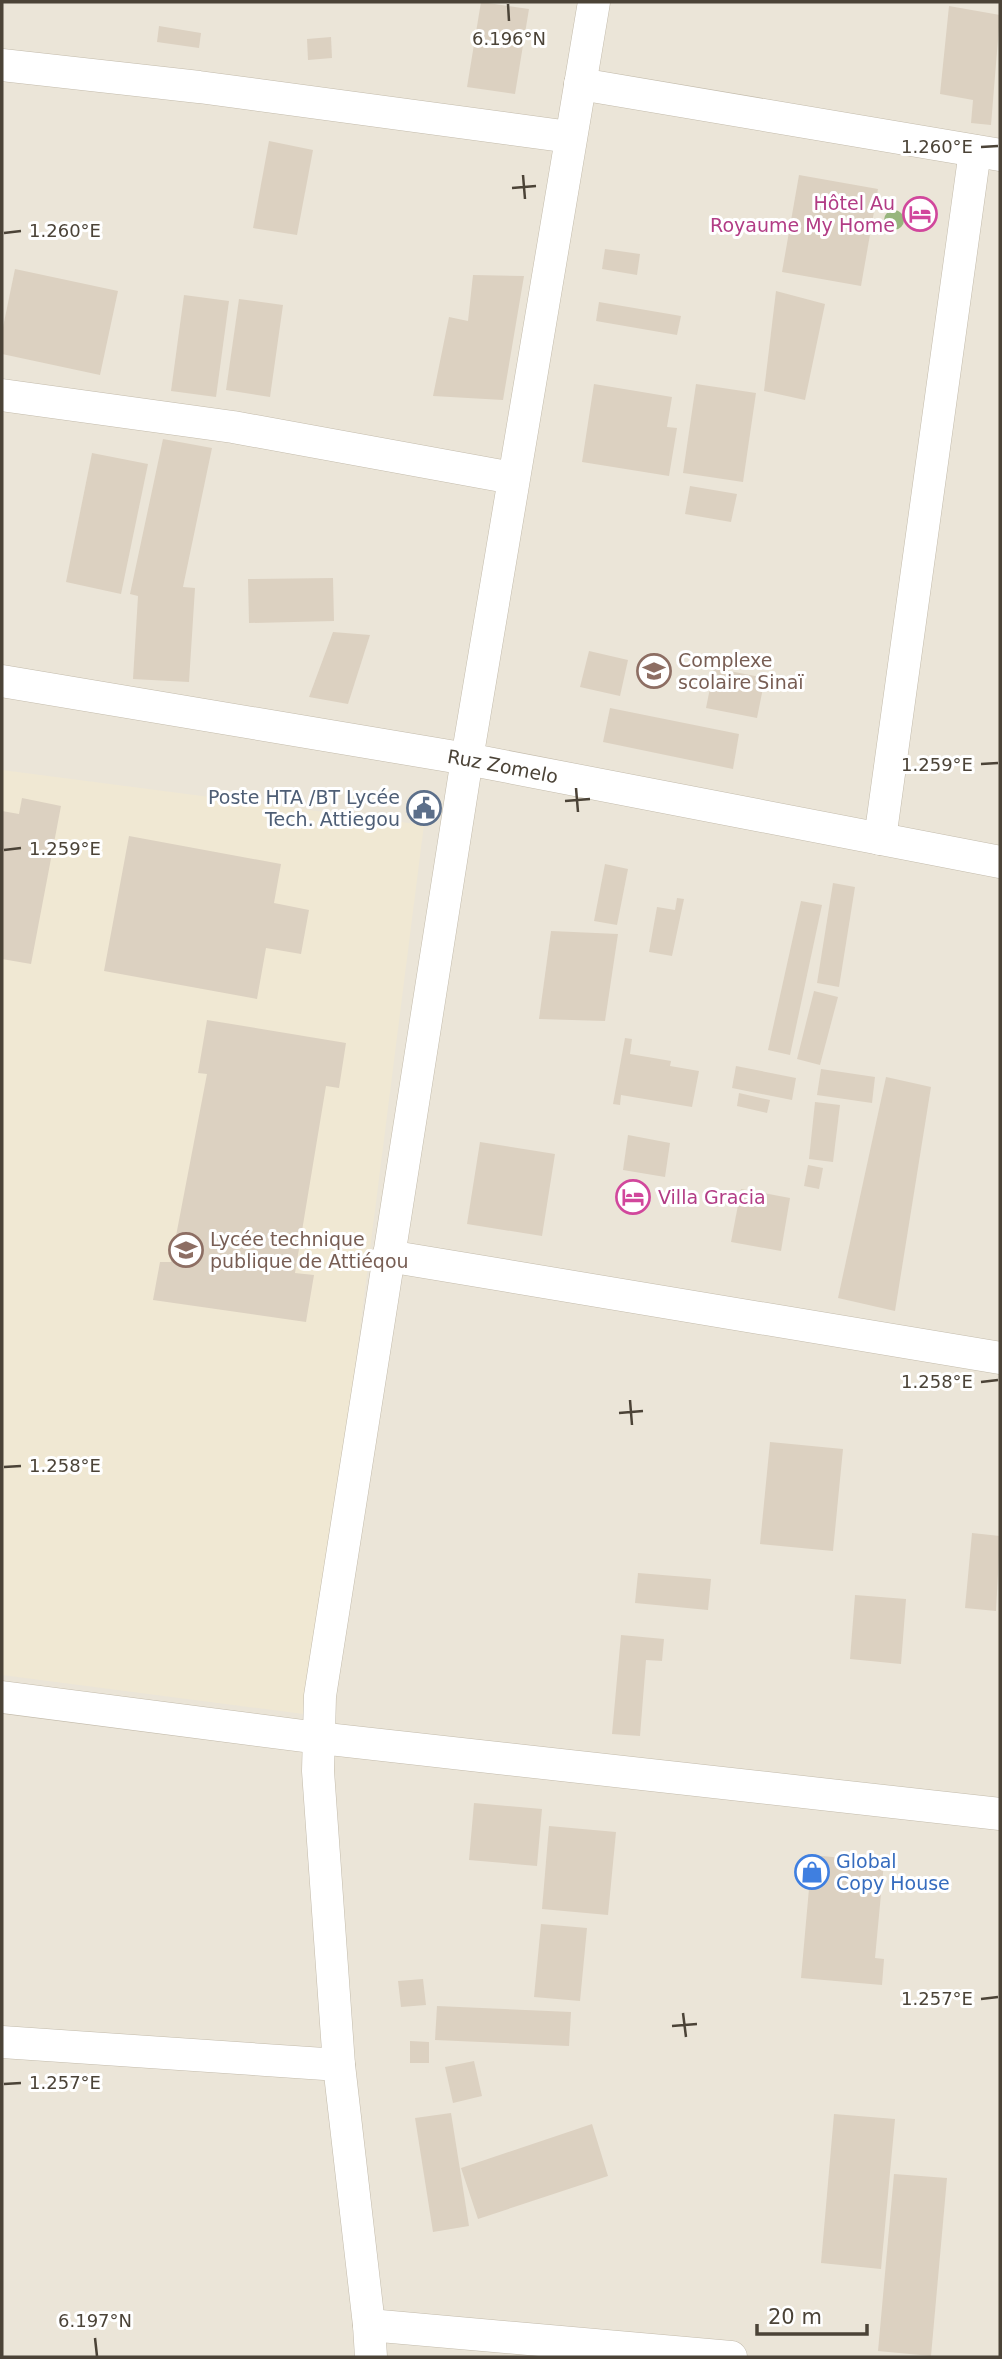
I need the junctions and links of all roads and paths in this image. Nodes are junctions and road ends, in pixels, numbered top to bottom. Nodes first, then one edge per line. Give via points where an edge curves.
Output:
1 (594, 2) edge
2 (2, 65) edge
3 (580, 83) junction
4 (570, 137) junction
5 (988, 153) edge
6 (2, 395) edge
7 (513, 478) junction
8 (2, 681) edge
9 (467, 760) junction
10 (880, 839) junction
11 (1000, 862) edge
12 (388, 1256) junction
13 (1000, 1359) edge
14 (2, 1697) edge
15 (319, 1738) junction
16 (1000, 1814) edge
17 (2, 2042) edge
18 (339, 2065) junction
19 (369, 2325) junction
20 (371, 2357) edge
21 (731, 2357) edge

1 - 3 street
2 - 4 street
3 - 4 street
3 - 5 street
4 - 7 street
5 - 10 street
6 - 7 street via 233,427
7 - 9 street
8 - 9 street, Ruz Zomelo
9 - 10 street, Ruz Zomelo
9 - 12 street
10 - 11 street, Ruz Zomelo
12 - 13 street
12 - 15 street via 320,1696
14 - 15 street
15 - 16 street
15 - 18 street
17 - 18 street
18 - 19 street
19 - 20 street
19 - 21 street

